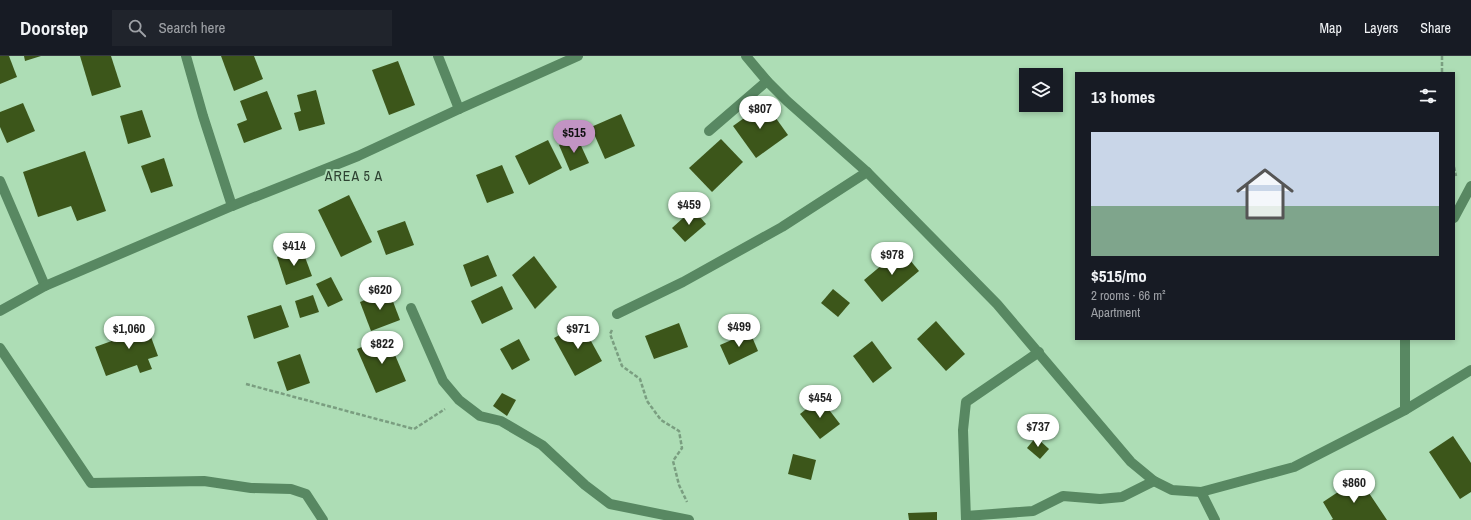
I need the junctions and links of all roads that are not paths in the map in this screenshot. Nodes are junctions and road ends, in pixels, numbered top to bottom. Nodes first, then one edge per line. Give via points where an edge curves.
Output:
1 (186, 56) edge
2 (438, 56) edge
3 (578, 56) edge
4 (746, 56) edge
5 (767, 81) junction
6 (459, 109) junction
7 (709, 131) dead end
8 (867, 172) junction
9 (0, 181) edge
10 (1471, 186) edge
11 (232, 206) junction
12 (1455, 216) edge
13 (45, 286) junction
14 (411, 308) dead end
15 (0, 311) edge
16 (617, 314) road end
17 (1405, 340) edge
18 (0, 348) edge
19 (1038, 352) junction
20 (1471, 370) edge
21 (1405, 410) junction
22 (1154, 481) junction
23 (1201, 492) junction
24 (966, 518) edge
25 (324, 520) edge
26 (689, 520) edge
27 (1215, 520) edge

1 - 11 street
2 - 6 street
3 - 6 street
4 - 5 street
5 - 7 street
5 - 8 street
6 - 11 street via 358,156
8 - 16 street via 782,227 683,282
8 - 19 street via 997,304
9 - 13 street
10 - 12 street
11 - 13 street
13 - 15 street
14 - 26 street via 443,381 459,400 480,416 501,421 542,445 610,504
17 - 21 street
18 - 25 street via 91,483 204,481 251,488 291,488 306,494
19 - 22 street via 1131,462
19 - 24 street via 966,402 963,430
20 - 21 street
21 - 23 street via 1294,467
22 - 23 street via 1172,490
22 - 24 street via 1122,497 1100,499 1063,496 1033,511
23 - 27 street

